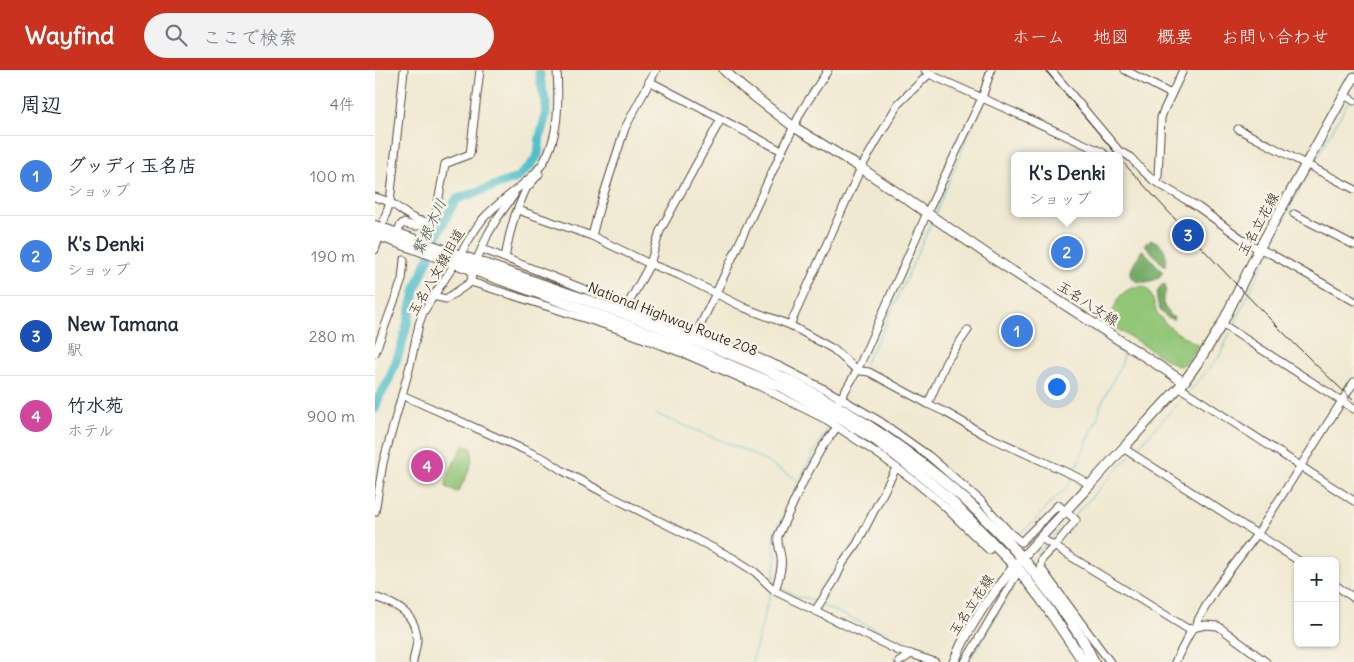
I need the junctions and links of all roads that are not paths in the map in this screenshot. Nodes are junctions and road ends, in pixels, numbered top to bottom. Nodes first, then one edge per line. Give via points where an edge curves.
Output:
1 (404, 70) edge
2 (480, 70) edge
3 (557, 70) edge
4 (656, 70) edge
5 (724, 70) edge
6 (828, 70) edge
7 (991, 70) edge
8 (1051, 70) edge
9 (1125, 70) edge
10 (1183, 70) edge
11 (927, 72) edge
12 (1354, 78) edge
13 (649, 81) junction
14 (1171, 94) junction
15 (981, 98) junction
16 (1350, 99) edge
17 (721, 119) junction
18 (794, 127) junction
19 (1238, 129) dead end
20 (782, 151) junction
21 (1102, 152) edge
22 (1114, 152) edge
23 (548, 154) junction
24 (1123, 156) edge
25 (1306, 164) junction
26 (861, 168) junction
27 (1154, 181) junction
28 (520, 186) junction
29 (1354, 189) edge
30 (375, 197) edge
31 (390, 202) junction
32 (518, 210) junction
33 (927, 213) junction
34 (1294, 214) dead end
35 (420, 222) junction
36 (380, 223) edge
37 (397, 234) junction
38 (592, 236) junction
39 (376, 238) edge
40 (1354, 245) edge
41 (423, 248) junction
42 (482, 249) junction
43 (375, 250) edge
44 (1265, 251) junction
45 (478, 257) dead end
46 (453, 258) junction
47 (505, 258) junction
48 (404, 260) dead end
49 (650, 264) junction
50 (472, 274) dead end
51 (471, 282) junction
52 (716, 293) junction
53 (433, 296) junction
54 (1354, 301) edge
55 (627, 306) junction
56 (1222, 324) junction
57 (790, 325) junction
58 (969, 330) dead end
59 (690, 343) junction
60 (375, 353) edge
61 (857, 370) junction
62 (1354, 382) edge
63 (1185, 389) junction
64 (402, 395) junction
65 (1342, 401) junction
66 (928, 404) junction
67 (834, 409) junction
68 (1354, 409) edge
69 (837, 427) junction
70 (1123, 448) junction
71 (1300, 466) junction
72 (896, 468) junction
73 (1090, 485) junction
74 (1354, 502) edge
75 (1065, 511) junction
76 (375, 512) edge
77 (1258, 534) junction
78 (1041, 538) junction
79 (1055, 546) junction
80 (989, 550) dead end
81 (1294, 558) edge
82 (1019, 564) junction
83 (773, 588) junction
84 (1339, 588) edge
85 (375, 597) edge
86 (1354, 598) edge
87 (815, 611) junction
88 (1192, 628) junction
89 (1082, 640) junction
90 (911, 654) junction
91 (1082, 659) edge
92 (413, 662) edge
93 (899, 662) edge
94 (935, 662) edge
95 (954, 662) edge
96 (965, 662) edge
97 (1095, 662) edge
98 (1099, 662) edge
99 (1110, 662) edge
100 (1175, 662) edge
101 (1266, 662) edge

1 - 31 street
2 - 35 street via 470,154 445,164 435,219
3 - 23 street, 玉名八女線旧道 via 556,120
4 - 13 street
5 - 18 main road, 玉名八女線
6 - 18 street
7 - 15 street
8 - 22 street
9 - 14 street
10 - 14 street
11 - 15 street
11 - 26 street via 898,104
12 - 16 main road, 玉名立花線
13 - 17 street
13 - 38 street via 625,128
14 - 27 street via 1161,118 1158,176
15 - 21 street
15 - 33 street
16 - 25 main road, 玉名立花線
17 - 20 street
17 - 49 street via 660,230
18 - 20 street
18 - 26 main road, 玉名八女線
19 - 25 street
20 - 52 street
23 - 28 street, 玉名八女線旧道 via 534,174
23 - 32 street via 545,168 526,189
24 - 27 street via 1130,157
25 - 29 street
25 - 44 main road, 玉名立花線
26 - 33 main road, 玉名八女線
26 - 57 street
27 - 44 street via 1198,207 1249,244
28 - 42 street via 498,217
28 - 46 street, 玉名八女線旧道 via 483,219
30 - 31 street
31 - 35 street
31 - 36 street
32 - 38 street
32 - 47 street
33 - 61 street
33 - 63 main road, 玉名八女線
34 - 40 street
35 - 37 street via 419,226 403,223
36 - 37 highway, National Highway Route 208
37 - 41 highway, National Highway Route 208
38 - 49 street
39 - 41 highway, National Highway Route 208
39 - 43 street
41 - 46 highway, National Highway Route 208
42 - 45 street
42 - 47 street
44 - 54 street
44 - 56 main road, 玉名立花線
46 - 53 street, 玉名八女線旧道
46 - 59 highway, National Highway Route 208
47 - 55 street
48 - 60 street via 402,280
49 - 52 street
49 - 55 street
50 - 51 street
51 - 53 street via 446,299
51 - 59 street via 615,328
52 - 57 street
52 - 59 street
53 - 64 street, 玉名八女線旧道 via 419,324
55 - 59 street
56 - 63 main road, 玉名立花線
56 - 65 street
57 - 61 street via 833,349
58 - 66 street via 946,362
59 - 67 highway, National Highway Route 208
59 - 67 street via 781,367
61 - 66 street via 869,372
61 - 67 street
62 - 65 street
63 - 70 main road
63 - 71 street
64 - 76 street, 玉名八女線旧道 via 383,463
64 - 83 street via 545,459 733,558
65 - 68 street
65 - 71 street
66 - 73 street
67 - 69 street
67 - 75 street via 881,422 929,456 981,501 1021,542 1058,505
67 - 82 highway, National Highway Route 208 via 921,474
69 - 72 street
69 - 83 street via 821,448 778,536 781,567
70 - 73 main road
70 - 77 street
71 - 74 street
71 - 77 street
72 - 80 street via 942,504
72 - 87 street via 857,544
73 - 75 main road
75 - 78 main road
75 - 79 street via 1076,520
77 - 81 street
77 - 88 street via 1217,587
78 - 79 street
78 - 82 main road
79 - 88 street
79 - 99 street via 1042,559 1040,567
82 - 89 highway, National Highway Route 208 via 1048,591
82 - 91 highway, National Highway Route 208
82 - 95 main road, 玉名立花線 via 976,617
82 - 96 street
83 - 87 street
84 - 86 street
85 - 92 street via 399,607 411,620 417,638
87 - 90 street
88 - 100 street
88 - 101 street via 1218,626
89 - 97 highway, National Highway Route 208
89 - 98 highway
90 - 93 street
90 - 94 street

